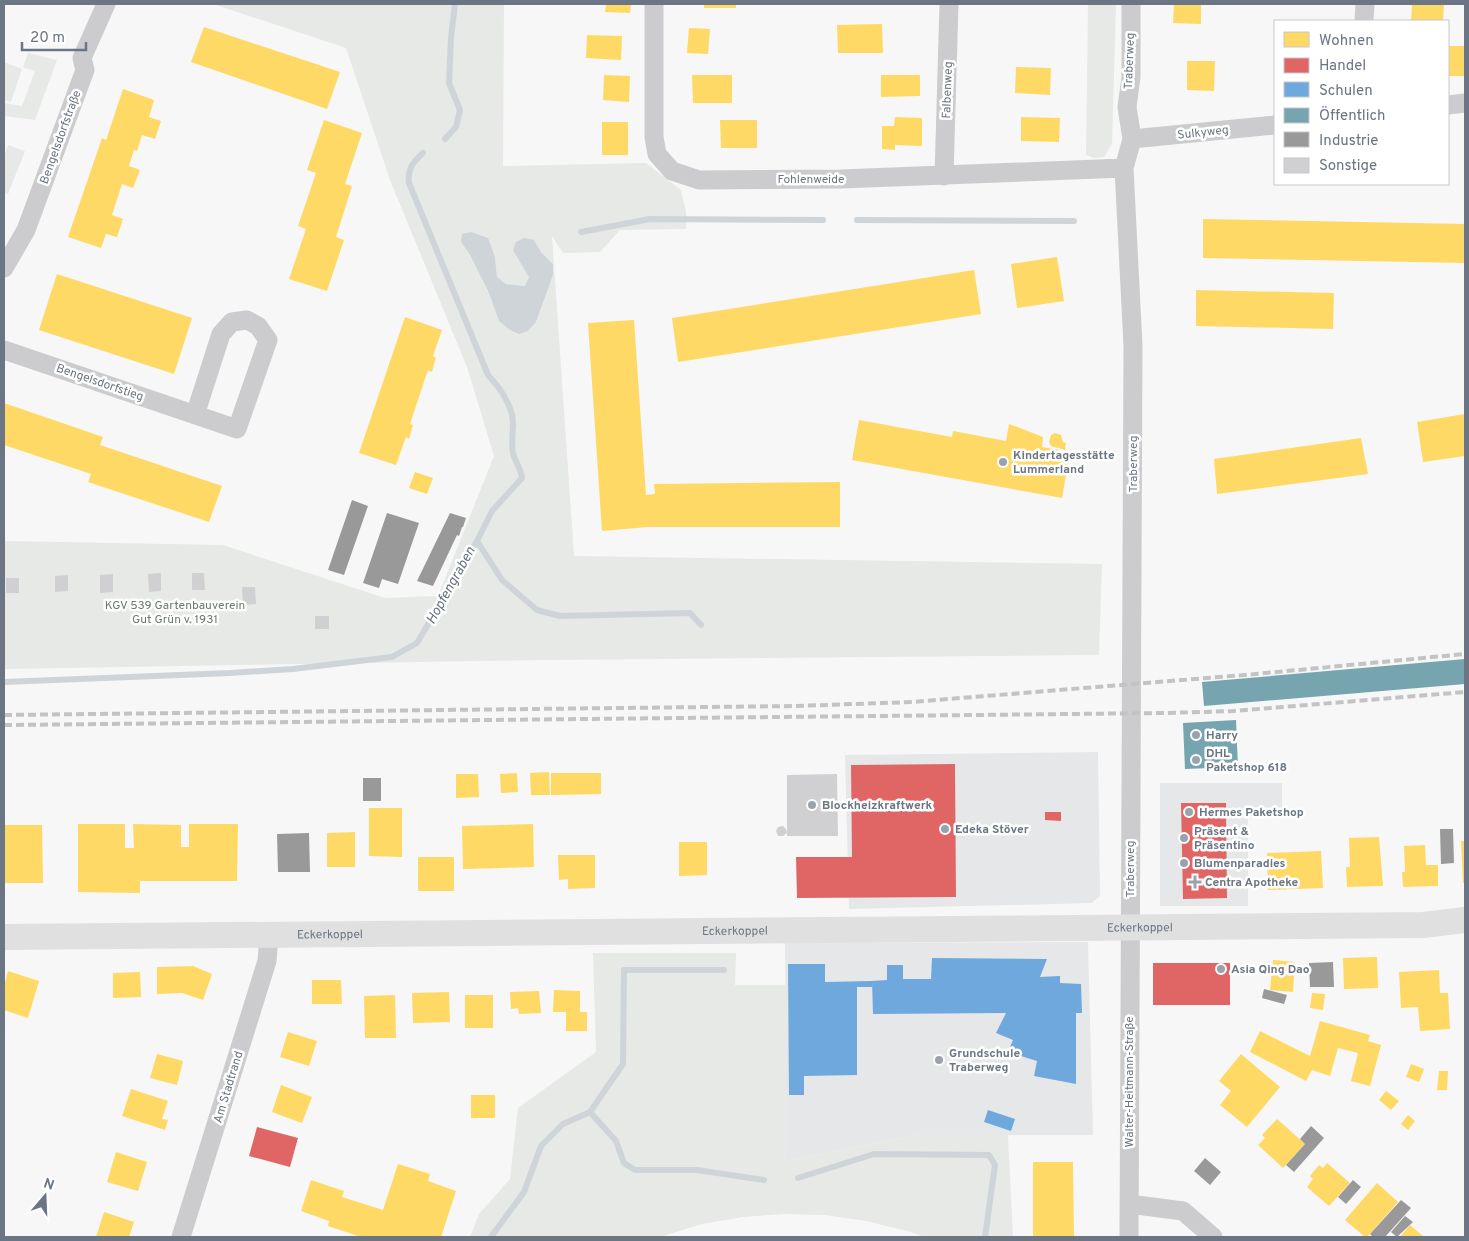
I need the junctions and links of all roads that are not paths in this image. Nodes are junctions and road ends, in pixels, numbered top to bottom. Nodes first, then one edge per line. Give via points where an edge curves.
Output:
1 (106, 4) edge
2 (654, 4) edge
3 (949, 4) edge
4 (1131, 4) edge
5 (1365, 4) edge
6 (1364, 20) edge
7 (1465, 103) edge
8 (1449, 105) edge
9 (1274, 125) edge
10 (1132, 139) junction
11 (1124, 168) junction
12 (944, 176) junction
13 (4, 268) edge
14 (4, 350) edge
15 (195, 415) junction
16 (1465, 920) edge
17 (1130, 927) junction
18 (269, 936) junction
19 (4, 937) edge
20 (1129, 1204) junction
21 (181, 1237) edge
22 (1129, 1237) edge
23 (1214, 1237) edge

1 - 13 street, Bengelsdorfstraße via 82,58 85,70 26,230
2 - 12 street, Fohlenweide via 654,137 657,154 672,171 699,180
3 - 12 street, Falbenweg
4 - 10 street, Traberweg via 1131,77 1127,107
5 - 6 street
7 - 8 street
9 - 10 street, Sulkyweg
10 - 11 street, Traberweg
11 - 12 street, Fohlenweide
11 - 17 street, Traberweg via 1133,346
14 - 15 street, Bengelsdorfstieg
15 - 15 street, Bengelsdorfstieg via 237,429 268,340 258,326 247,320 232,322 221,334
16 - 17 street, Eckerkoppel via 1423,924
17 - 18 street, Eckerkoppel
17 - 20 street, Walter-Heitmann-Straße
18 - 19 street, Eckerkoppel
18 - 21 street, Am Stadtrand via 267,961
20 - 22 street, Walter-Heitmann-Straße
20 - 23 street via 1183,1210

